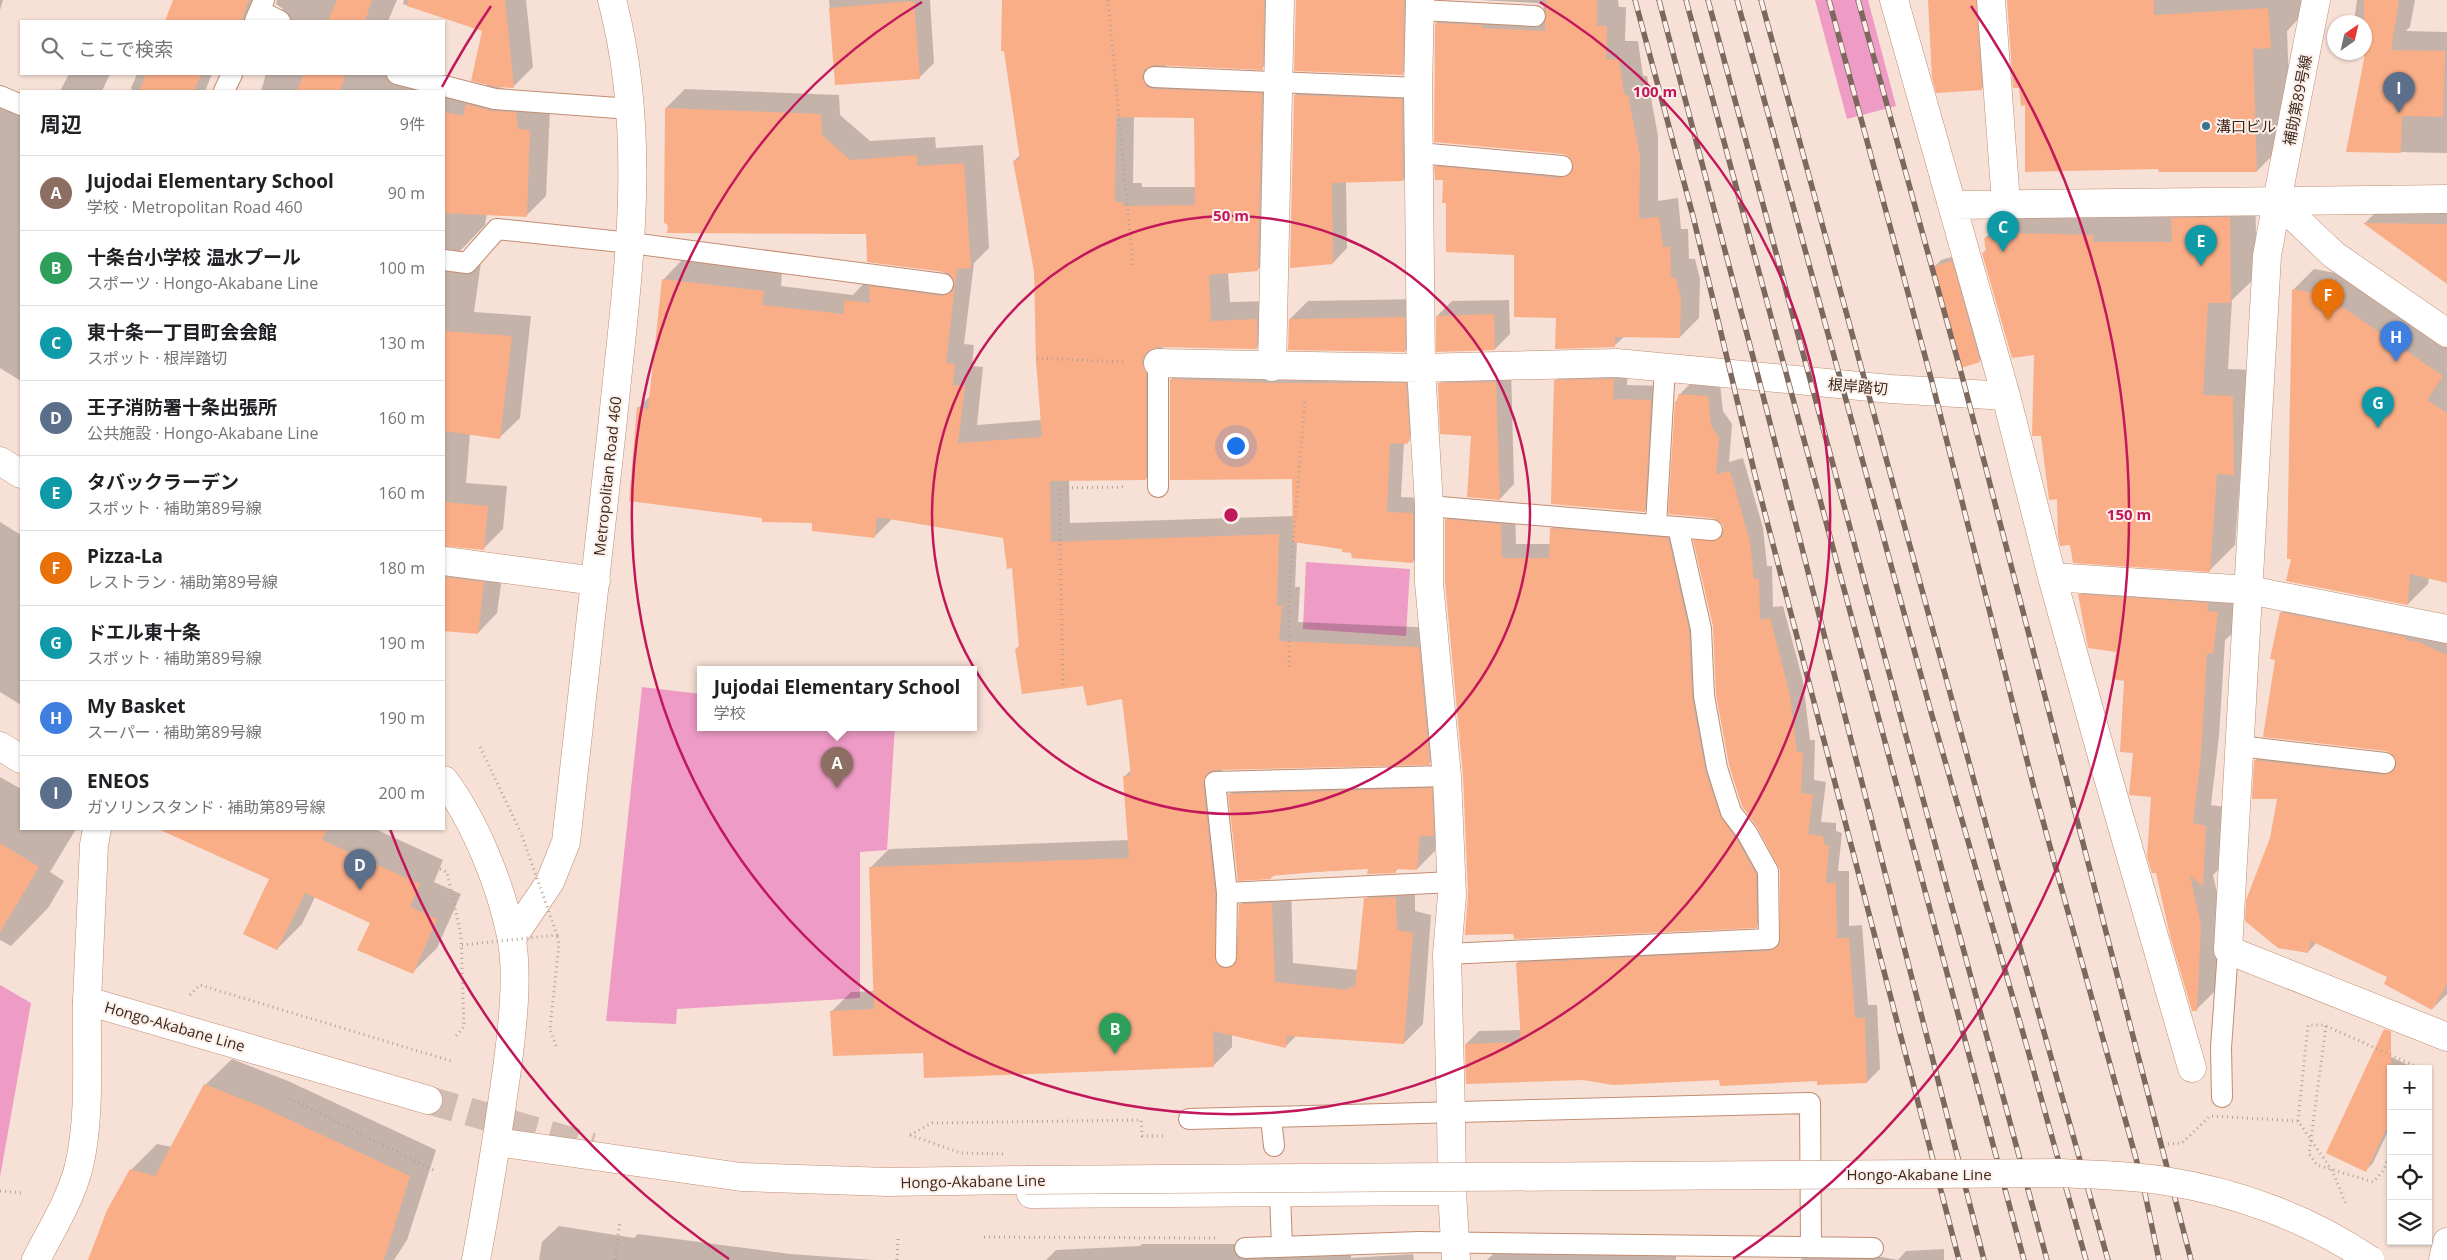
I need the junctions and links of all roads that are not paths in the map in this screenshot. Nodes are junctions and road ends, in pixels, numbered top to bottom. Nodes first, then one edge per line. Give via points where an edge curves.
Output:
1 (612, 0) edge
2 (1280, 0) edge
3 (1894, 0) edge
4 (1991, 0) edge
5 (2316, 0) edge
6 (1420, 5) edge
7 (260, 11) edge
8 (1535, 16) dead end
9 (278, 20) edge
10 (232, 75) edge
11 (401, 75) edge
12 (1154, 77) dead end
13 (1278, 82) junction
14 (1418, 88) junction
15 (224, 90) edge
16 (0, 96) edge
17 (20, 106) edge
18 (631, 109) junction
19 (1419, 153) junction
20 (1562, 166) dead end
21 (2447, 198) edge
22 (2277, 201) junction
23 (2006, 203) junction
24 (1952, 205) junction
25 (631, 243) junction
26 (445, 260) edge
27 (943, 284) dead end
28 (2447, 333) edge
29 (1158, 363) joint
30 (1272, 367) junction
31 (1665, 367) junction
32 (1420, 368) junction
33 (2006, 396) junction
34 (0, 461) edge
35 (20, 473) edge
36 (1158, 487) road end
37 (1429, 506) junction
38 (1656, 525) junction
39 (1678, 527) junction
40 (1712, 530) dead end
41 (445, 561) edge
42 (2052, 577) junction
43 (596, 581) junction
44 (2248, 590) junction
45 (2447, 629) edge
46 (0, 746) edge
47 (2240, 746) junction
48 (20, 758) edge
49 (2385, 763) dead end
50 (1448, 776) junction
51 (445, 782) edge
52 (97, 830) edge
53 (1452, 882) junction
54 (1227, 893) junction
55 (512, 938) junction
56 (2228, 950) junction
57 (1447, 954) junction
58 (1226, 957) dead end
59 (87, 1001) junction
60 (2447, 1037) edge
61 (2192, 1068) dead end
62 (2222, 1097) dead end
63 (428, 1100) tunnel mouth
64 (1451, 1114) junction
65 (1272, 1118) junction
66 (1189, 1119) dead end
67 (497, 1142) junction
68 (1274, 1146) dead end
69 (1029, 1187) junction
70 (1452, 1191) junction
71 (1280, 1193) junction
72 (2447, 1242) edge
73 (1811, 1246) junction
74 (1282, 1247) junction
75 (1245, 1248) dead end
76 (1873, 1248) dead end
77 (1456, 1251) edge
78 (1775, 1253) edge
79 (36, 1260) edge
80 (476, 1260) edge
81 (2370, 1260) edge
82 (2443, 1260) edge

1 - 18 street, Metropolitan Road 460
2 - 13 street
3 - 24 street
4 - 23 street
5 - 22 street, 補助第89号線
6 - 8 lane
6 - 14 street
7 - 9 lane
10 - 15 lane
11 - 18 lane via 495,99
12 - 13 lane
13 - 14 lane
13 - 30 street
14 - 19 street
16 - 17 lane
18 - 25 street, Metropolitan Road 460 via 634,176
19 - 20 lane
19 - 32 street
21 - 22 street
22 - 23 street
22 - 28 street via 2334,256
22 - 44 street, 補助第89号線 via 2267,256
23 - 24 street
24 - 33 street
25 - 26 lane via 497,229 467,263
25 - 27 lane
25 - 43 street, Metropolitan Road 460
29 - 30 street, 根岸踏切
29 - 36 lane
30 - 32 street, 根岸踏切
31 - 32 street, 根岸踏切 via 1617,363
31 - 33 street, 根岸踏切 via 1891,389
31 - 38 lane
32 - 37 street
33 - 42 street
34 - 35 street
37 - 38 lane
37 - 50 street via 1429,582
38 - 39 lane
39 - 40 lane
39 - 57 lane via 1701,629 1704,696 1717,768 1731,812 1768,871 1769,939
41 - 43 street
42 - 44 street
42 - 61 street
43 - 55 street, Metropolitan Road 460 via 566,842 550,882
44 - 45 street
44 - 47 street, 補助第89号線
46 - 48 street
47 - 49 lane
47 - 56 street, 補助第89号線
50 - 53 street
50 - 54 lane via 1215,782
51 - 55 street via 469,822 486,860
52 - 59 street, Hongo-Akabane Line
53 - 54 lane
53 - 57 street
54 - 58 lane
55 - 67 street via 512,1033
56 - 60 street
56 - 62 lane via 2221,1048
57 - 64 street
59 - 63 street, Hongo-Akabane Line
59 - 79 street via 84,1131 79,1166
64 - 65 lane
64 - 70 street
64 - 73 lane via 1810,1103
65 - 66 lane
65 - 68 lane
67 - 69 street, Hongo-Akabane Line via 741,1177
67 - 80 street
69 - 71 street, Hongo-Akabane Line
69 - 81 street, Hongo-Akabane Line, bridge via 2049,1173 2112,1176 2165,1181 2221,1192 2318,1230
70 - 71 street, Hongo-Akabane Line
70 - 77 street
71 - 74 lane
72 - 82 street
73 - 76 lane
73 - 78 lane
74 - 75 lane
74 - 77 lane
77 - 78 lane

